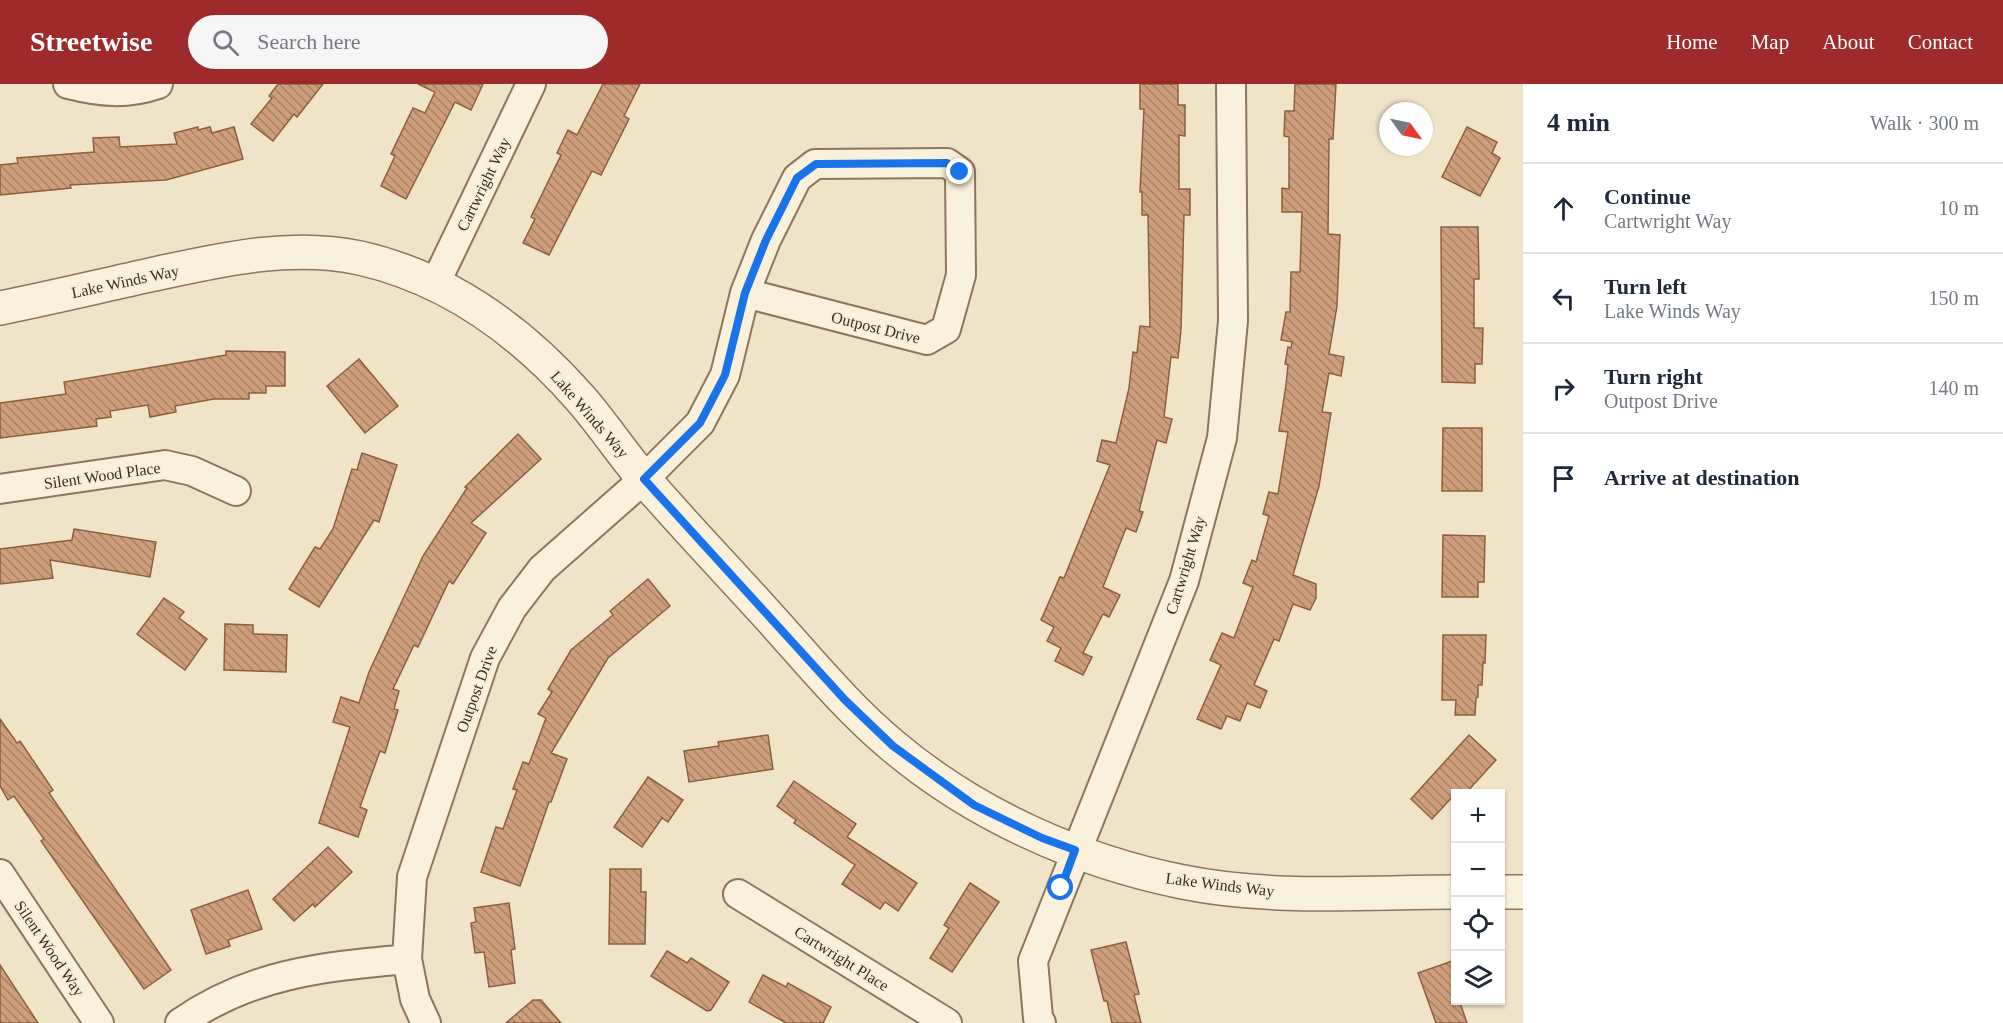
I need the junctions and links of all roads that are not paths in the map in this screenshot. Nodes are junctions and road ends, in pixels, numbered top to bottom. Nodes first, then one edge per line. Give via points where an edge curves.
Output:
1 (68, 84) edge
2 (158, 84) edge
3 (531, 84) edge
4 (1231, 84) edge
5 (435, 284) junction
6 (745, 293) junction
7 (0, 308) edge
8 (644, 479) junction
9 (0, 489) edge
10 (236, 491) dead end
11 (1075, 850) junction
12 (0, 874) edge
13 (1451, 892) edge
14 (1505, 892) edge
15 (1523, 892) edge
16 (738, 894) dead end
17 (407, 959) junction
18 (1035, 1021) edge
19 (99, 1023) edge
20 (180, 1023) edge
21 (426, 1023) edge
22 (947, 1023) edge

1 - 2 street via 104,93 138,91
3 - 5 street, Cartwright Way
4 - 11 street, Cartwright Way via 1233,321 1222,438 1184,581
5 - 7 street, Lake Winds Way via 359,258 316,252 271,254 231,257
5 - 8 street, Lake Winds Way via 479,307 521,340 578,396
6 - 6 street, Outpost Drive via 797,178 816,164 947,163 960,172 961,275 946,329 927,340
6 - 8 street, Outpost Drive via 725,375 700,423
8 - 11 street, Lake Winds Way via 845,700 893,746 974,805
8 - 17 street, Outpost Drive via 542,569 512,608 484,658 412,877
9 - 10 street, Silent Wood Place via 165,465 192,471
11 - 13 street, Lake Winds Way via 1185,883 1263,892
11 - 18 street, Cartwright Way via 1033,961
12 - 19 street, Silent Wood Way
14 - 15 street
16 - 22 street, Cartwright Place
17 - 20 street via 316,967 266,980 197,1011
17 - 21 street, Outpost Drive via 415,999

